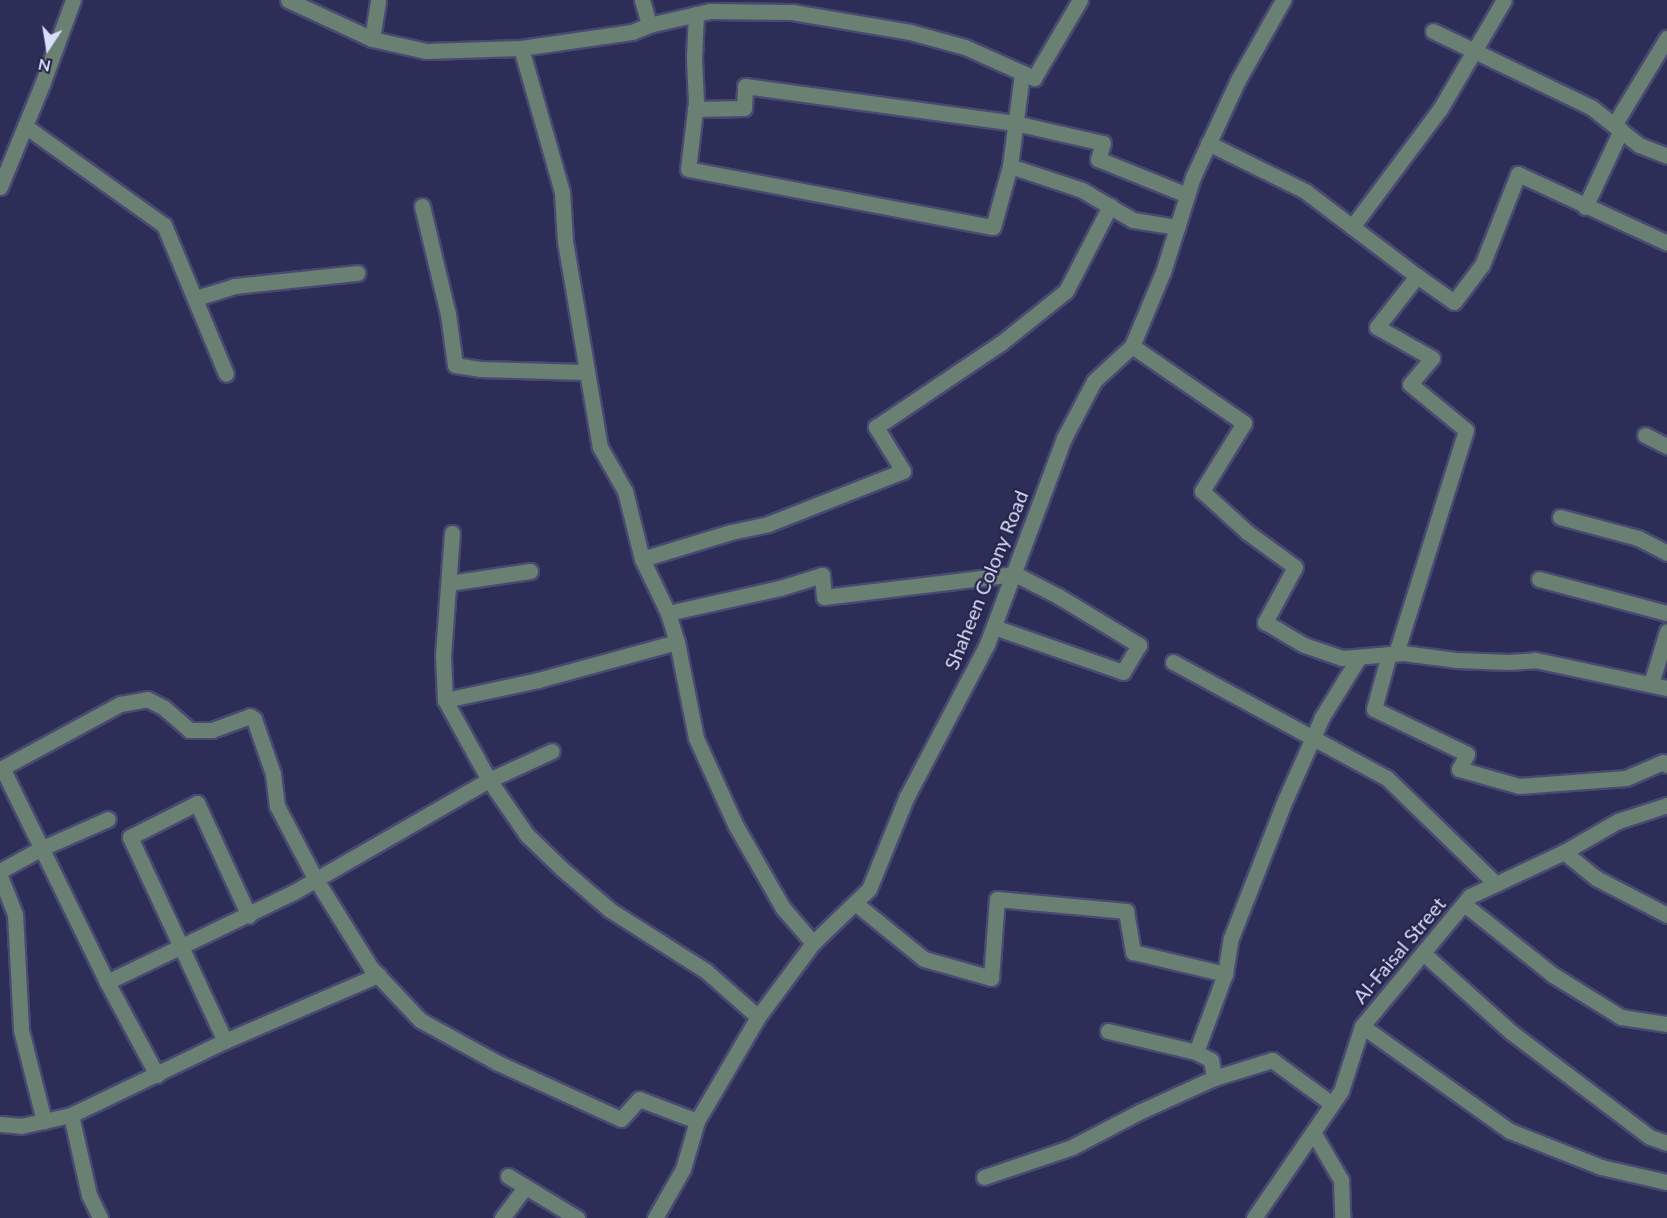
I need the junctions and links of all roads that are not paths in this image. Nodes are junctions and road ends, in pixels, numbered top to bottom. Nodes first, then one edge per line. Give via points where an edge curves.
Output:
1 (73, 0) edge
2 (288, 0) edge
3 (378, 0) edge
4 (642, 0) edge
5 (1080, 0) edge
6 (1283, 0) edge
7 (1504, 0) edge
8 (765, 5) edge
9 (696, 14) junction
10 (649, 26) junction
11 (1433, 32) dead end
12 (1667, 37) edge
13 (372, 39) junction
14 (521, 48) junction
15 (1476, 52) junction
16 (1022, 73) junction
17 (695, 109) junction
18 (1016, 123) junction
19 (25, 126) junction
20 (1617, 127) junction
21 (1209, 143) junction
22 (1667, 156) edge
23 (1010, 166) junction
24 (0, 187) edge
25 (1187, 195) junction
26 (422, 206) dead end
27 (1110, 206) junction
28 (1585, 207) junction
29 (1177, 227) junction
30 (1352, 227) junction
31 (1667, 243) edge
32 (357, 273) dead end
33 (1416, 276) junction
34 (196, 298) junction
35 (1132, 346) junction
36 (585, 372) junction
37 (226, 374) dead end
38 (1645, 435) dead end
39 (1667, 446) edge
40 (1560, 517) dead end
41 (452, 533) dead end
42 (1667, 553) edge
43 (642, 559) junction
44 (530, 571) dead end
45 (1015, 574) junction
46 (1539, 579) dead end
47 (449, 583) junction
48 (668, 613) junction
49 (1667, 613) edge
50 (994, 627) junction
51 (1667, 631) edge
52 (677, 642) junction
53 (1392, 654) junction
54 (1359, 657) junction
55 (1173, 662) dead end
56 (1651, 684) junction
57 (1667, 688) edge
58 (445, 700) junction
59 (1312, 739) junction
60 (552, 751) dead end
61 (1667, 765) edge
62 (489, 780) junction
63 (1667, 805) edge
64 (108, 819) dead end
65 (40, 849) junction
66 (1564, 852) junction
67 (0, 871) edge
68 (0, 876) edge
69 (315, 878) junction
70 (1496, 884) junction
71 (855, 903) junction
72 (1464, 904) junction
73 (1667, 915) edge
74 (249, 916) junction
75 (813, 944) junction
76 (182, 946) junction
77 (1423, 953) junction
78 (1225, 974) junction
79 (378, 975) junction
80 (107, 982) junction
81 (758, 1017) junction
82 (1667, 1024) edge
83 (1362, 1026) junction
84 (1108, 1031) dead end
85 (225, 1041) junction
86 (1196, 1052) junction
87 (157, 1075) junction
88 (1214, 1078) junction
89 (1332, 1104) junction
90 (71, 1114) junction
91 (44, 1121) junction
92 (697, 1121) junction
93 (0, 1124) edge
94 (1313, 1132) junction
95 (1667, 1143) edge
96 (507, 1176) dead end
97 (984, 1177) dead end
98 (1667, 1182) edge
99 (525, 1186) junction
100 (100, 1218) edge
101 (502, 1218) edge
102 (577, 1218) edge
103 (655, 1218) edge
104 (1254, 1218) edge
105 (1342, 1218) edge

1 - 19 street
2 - 13 street
3 - 13 street
4 - 10 street
5 - 16 street via 1034,78
6 - 21 street, Shaheen Colony Road via 1238,80
7 - 15 street
8 - 9 street
8 - 16 street via 910,32 965,47
9 - 10 street
9 - 17 street
10 - 14 street via 632,32
11 - 15 street
12 - 20 street
13 - 14 street via 426,51
14 - 36 street via 562,192 565,241
15 - 20 street via 1591,106
15 - 30 street via 1440,109
16 - 18 street
17 - 18 street via 744,108 744,86
17 - 23 street via 688,169 993,227
18 - 23 street
18 - 25 street via 1103,143 1098,159
19 - 24 street
19 - 34 street via 164,225
20 - 22 street via 1639,145
20 - 28 street
21 - 25 street, Shaheen Colony Road
21 - 30 street via 1305,191
23 - 27 street via 1082,190
25 - 29 street, Shaheen Colony Road
26 - 36 street via 448,314 455,365
27 - 29 street via 1133,220
27 - 43 street via 1066,291 1001,343 876,427 903,471 768,524
28 - 31 street
28 - 33 street via 1518,174 1482,265 1454,302
29 - 35 street, Shaheen Colony Road
30 - 33 street
32 - 34 street via 235,286
33 - 53 street via 1377,327 1432,358 1410,384 1466,430
34 - 37 street
35 - 45 street, Shaheen Colony Road via 1094,381 1064,438
35 - 54 street via 1244,423 1202,491 1247,532 1295,567 1265,622 1304,645 1342,658
36 - 43 street via 600,447 625,491
38 - 39 street
40 - 42 street via 1638,538
41 - 47 street
43 - 48 street
44 - 47 street
45 - 48 street via 824,597 822,575
45 - 50 street, Shaheen Colony Road
45 - 50 street via 1139,645 1123,672
46 - 49 street
47 - 58 street via 443,656
48 - 52 street
50 - 71 street, Shaheen Colony Road via 907,796 869,889
51 - 56 street
52 - 58 street via 538,680
52 - 75 street via 696,738 736,826 783,908
53 - 54 street
53 - 56 street via 1456,660 1535,660
53 - 61 street via 1374,709 1467,754 1459,769 1519,786 1626,778 1663,762
54 - 59 street
55 - 59 street
56 - 57 street
58 - 62 street
59 - 70 street via 1387,778
59 - 78 street via 1231,938
60 - 62 street
62 - 69 street via 398,835
62 - 81 street via 527,835 561,868 610,910 706,970
63 - 66 street, Al-Faisal Street via 1618,821
64 - 65 street
65 - 67 street
65 - 69 street via 2,768 120,704 147,699 163,707 189,730 212,729 250,716 254,719 273,774 277,806
65 - 80 street
66 - 70 street, Al-Faisal Street
66 - 73 street via 1596,878
68 - 91 street via 15,914 21,1030
69 - 74 street
69 - 79 street
70 - 72 street, Al-Faisal Street
71 - 75 street, Shaheen Colony Road
71 - 78 street via 924,959 991,978 997,899 1126,911 1132,952
72 - 77 street, Al-Faisal Street
72 - 82 street via 1553,975 1621,1017
74 - 76 street
74 - 76 street via 197,803 130,837
75 - 81 street, Shaheen Colony Road
76 - 80 street
76 - 85 street
77 - 83 street, Al-Faisal Street
77 - 95 street via 1511,1032 1650,1137
78 - 86 street
79 - 85 street
79 - 92 street via 420,1020 498,1063 621,1119 639,1099
80 - 87 street
81 - 92 street, Shaheen Colony Road
83 - 89 street, Al-Faisal Street via 1341,1090
83 - 98 street via 1510,1131 1601,1167
84 - 86 street
85 - 87 street
86 - 88 street via 1211,1060
87 - 90 street
88 - 89 street via 1272,1060
88 - 97 street via 1072,1147
89 - 94 street, Al-Faisal Street
90 - 91 street
90 - 100 street via 89,1195
91 - 93 street via 21,1126
92 - 103 street, Shaheen Colony Road via 683,1169
94 - 104 street, Al-Faisal Street
94 - 105 street via 1341,1180
96 - 99 street
99 - 101 street
99 - 102 street

